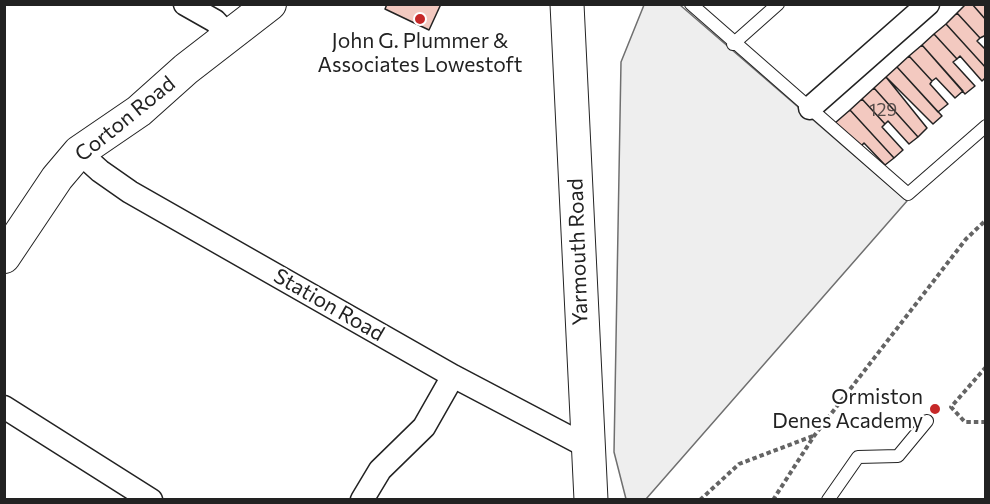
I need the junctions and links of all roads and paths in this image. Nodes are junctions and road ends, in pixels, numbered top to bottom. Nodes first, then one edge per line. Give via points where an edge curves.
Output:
1 (185, 4) edge
2 (270, 4) edge
3 (567, 4) edge
4 (691, 4) edge
5 (778, 4) edge
6 (928, 4) edge
7 (229, 36) junction
8 (733, 44) junction
9 (810, 108) junction
10 (986, 126) edge
11 (79, 152) junction
12 (986, 220) edge
13 (4, 257) edge
14 (986, 367) edge
15 (453, 376) junction
16 (4, 407) edge
17 (927, 421) dead end
18 (986, 422) edge
19 (814, 436) junction
20 (586, 446) junction
21 (151, 500) edge
22 (362, 500) edge
23 (591, 500) edge
24 (700, 500) edge
25 (773, 500) edge
26 (828, 500) edge

1 - 7 street via 215,21
2 - 7 main road, Corton Road
3 - 20 highway, Yarmouth Road
4 - 8 lane
5 - 8 lane
6 - 9 street
7 - 11 main road, Corton Road via 139,111
8 - 9 lane
9 - 10 lane via 908,194
11 - 13 main road, Corton Road
11 - 15 street, Station Road via 130,192
12 - 19 path via 966,239
14 - 18 path via 951,407 965,422
15 - 20 street, Station Road
15 - 22 street via 424,427 380,470
16 - 21 street
17 - 26 lane via 898,456 858,457
19 - 24 path via 739,464
19 - 25 path
20 - 23 highway, Yarmouth Road

